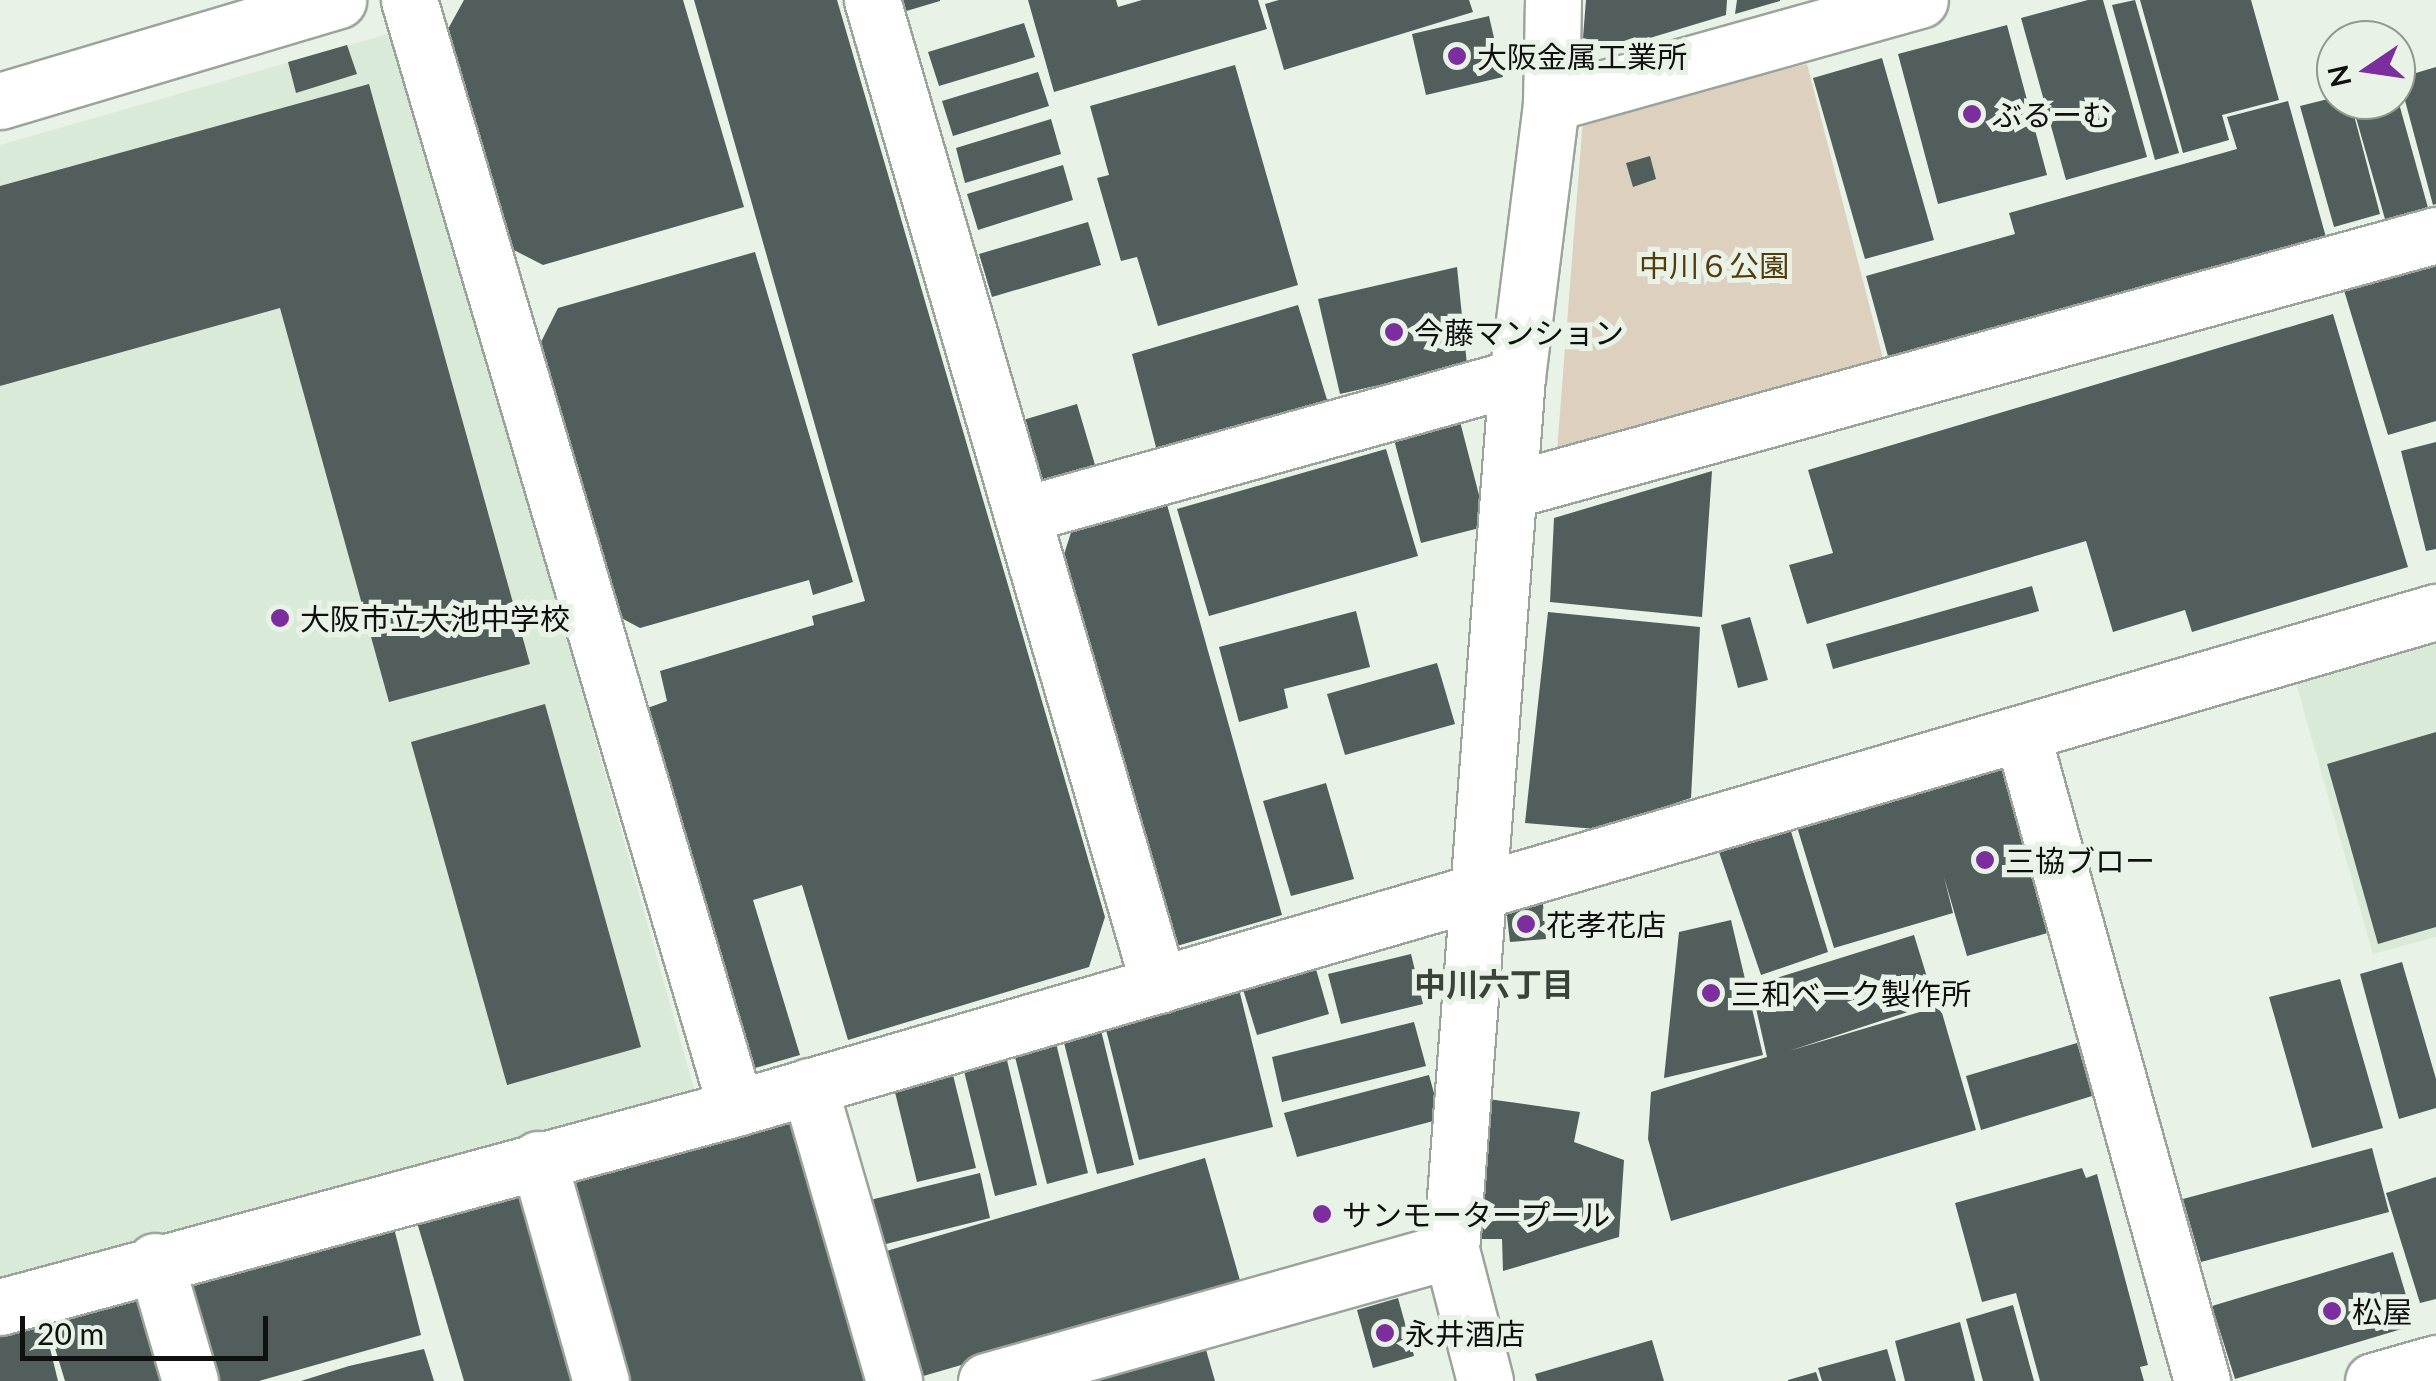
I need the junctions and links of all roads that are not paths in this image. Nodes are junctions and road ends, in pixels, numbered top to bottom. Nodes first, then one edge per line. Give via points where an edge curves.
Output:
1 (338, 0) edge
2 (409, 0) edge
3 (872, 0) edge
4 (1553, 0) edge
5 (1920, 0) edge
6 (0, 102) edge
7 (1552, 103) junction
8 (2436, 236) edge
9 (1517, 377) junction
10 (1511, 490) junction
11 (1022, 516) junction
12 (2436, 612) edge
13 (2022, 734) junction
14 (1480, 891) junction
15 (1159, 984) junction
16 (809, 1086) junction
17 (736, 1108) junction
18 (538, 1159) junction
19 (1451, 1250) junction
20 (155, 1261) junction
21 (0, 1308) edge
22 (2436, 1363) edge
23 (190, 1381) edge
24 (601, 1381) edge
25 (894, 1381) edge
26 (986, 1381) edge
27 (1485, 1381) edge
28 (2202, 1381) edge
29 (2374, 1381) edge

1 - 6 street
2 - 17 street
3 - 11 street
4 - 7 street
5 - 7 street
7 - 9 street
8 - 10 street
9 - 10 street
9 - 11 street
10 - 14 street
11 - 15 street
12 - 13 street
13 - 14 street
13 - 28 street
14 - 15 street
14 - 19 street
15 - 16 street
16 - 17 street
16 - 25 street
17 - 18 street
18 - 20 street
18 - 24 street
19 - 26 street
19 - 27 street
20 - 21 street
20 - 23 street
22 - 29 street

